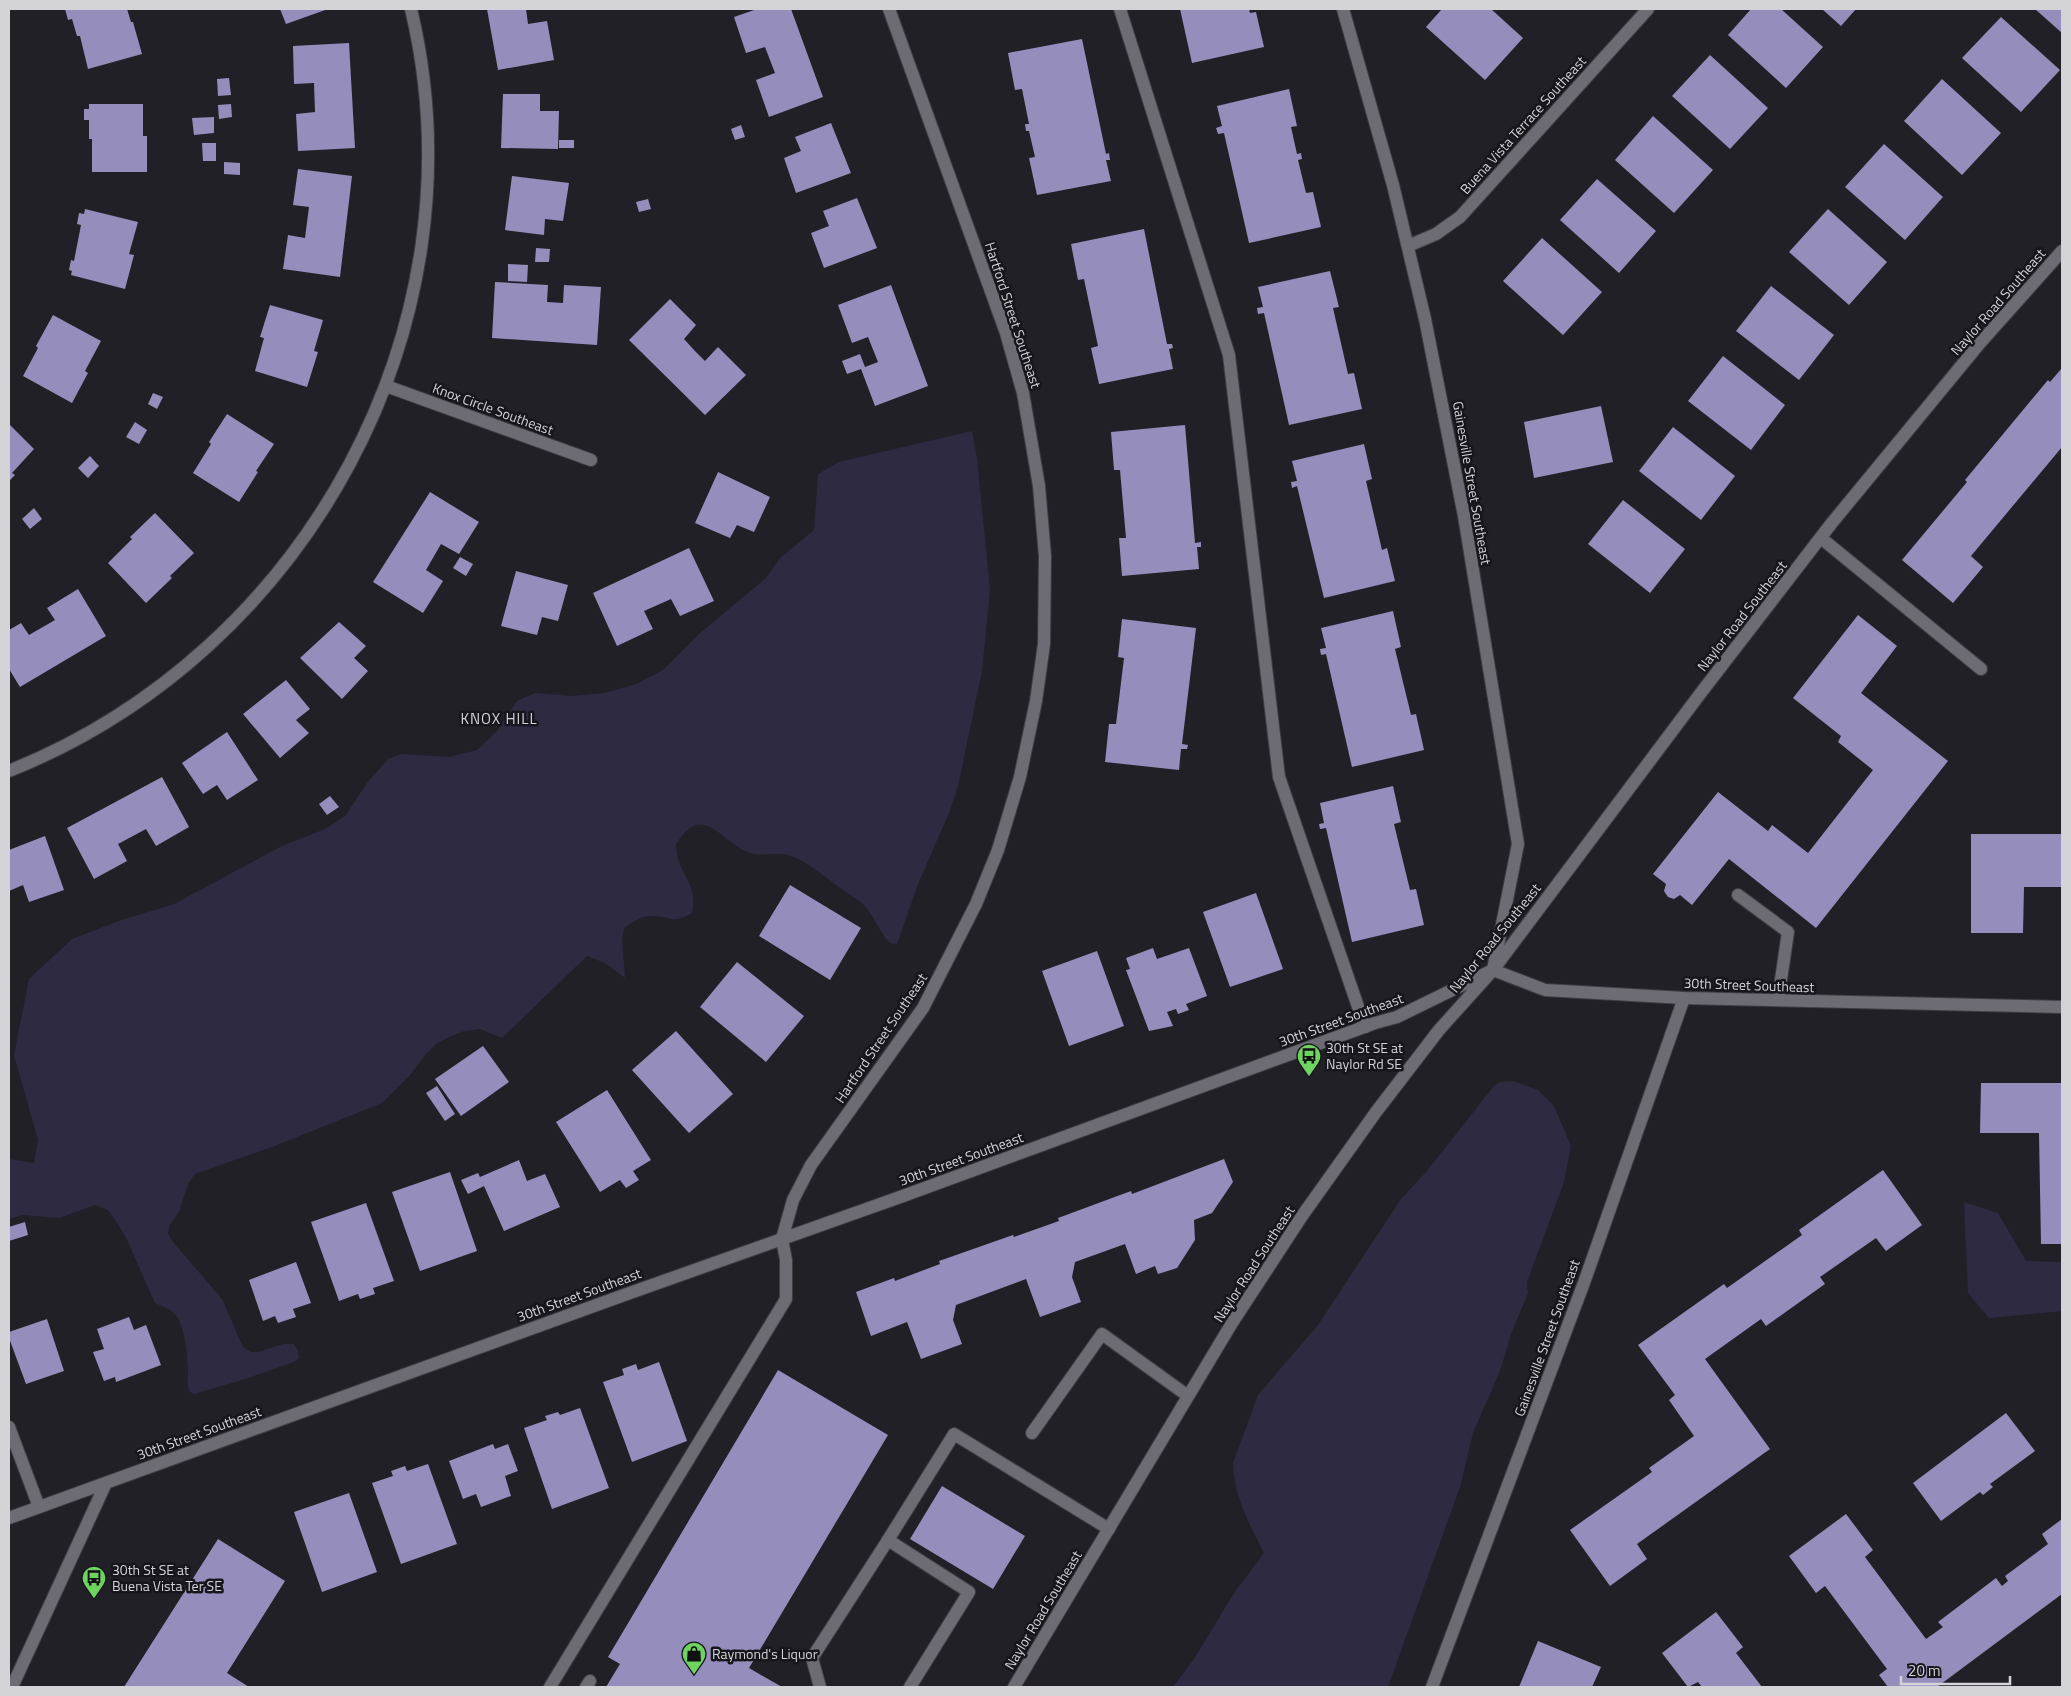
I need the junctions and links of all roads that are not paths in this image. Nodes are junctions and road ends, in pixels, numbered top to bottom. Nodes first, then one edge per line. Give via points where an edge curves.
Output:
1 (411, 9) edge
2 (889, 9) edge
3 (1120, 9) edge
4 (1343, 9) edge
5 (1648, 9) edge
6 (1408, 246) junction
7 (2062, 251) edge
8 (386, 386) junction
9 (591, 460) dead end
10 (1821, 538) junction
11 (1981, 669) dead end
12 (9, 772) edge
13 (1738, 895) dead end
14 (1493, 970) junction
15 (1684, 998) junction
16 (1778, 1000) junction
17 (2062, 1007) edge
18 (1365, 1027) junction
19 (782, 1239) junction
20 (1188, 1396) junction
21 (9, 1427) edge
22 (1032, 1432) dead end
23 (106, 1483) junction
24 (40, 1507) junction
25 (9, 1518) edge
26 (1108, 1529) junction
27 (888, 1540) junction
28 (12, 1687) edge
29 (550, 1687) edge
30 (820, 1687) edge
31 (910, 1687) edge
32 (1014, 1687) edge
33 (1432, 1687) edge

1 - 8 street via 423,74 425,213 414,287
2 - 19 street, Hartford Street Southeast via 1006,333 1023,393 1040,495 1045,556 1044,644 1020,777 998,850 976,904 922,1008 811,1165 793,1200
3 - 18 street via 1229,356 1279,778
4 - 6 street, Gainesville Street Southeast
5 - 6 street, Buena Vista Terrace Southeast via 1460,217 1436,234
6 - 14 street, Gainesville Street Southeast via 1464,516 1518,844
7 - 10 street, Naylor Road Southeast via 1956,372
8 - 9 street, Knox Circle Southeast
8 - 12 street via 360,446 324,510 287,562 235,622 187,665 100,727
10 - 11 street
10 - 14 street, Naylor Road Southeast
13 - 16 street via 1788,932
14 - 15 street, 30th Street Southeast via 1545,990
14 - 18 street, 30th Street Southeast via 1397,1017
14 - 20 street, Naylor Road Southeast via 1439,1030 1370,1120 1273,1259
15 - 16 street, 30th Street Southeast
15 - 33 street, Gainesville Street Southeast via 1585,1280
16 - 17 street, 30th Street Southeast
18 - 19 street, 30th Street Southeast
19 - 23 street, 30th Street Southeast
19 - 29 street via 786,1260 786,1299
20 - 22 street via 1102,1334
20 - 26 street, Naylor Road Southeast
21 - 24 street
23 - 24 street
23 - 28 street
24 - 25 street
26 - 27 street via 954,1434
26 - 32 street, Naylor Road Southeast
27 - 30 street via 812,1658
27 - 31 street via 969,1592

